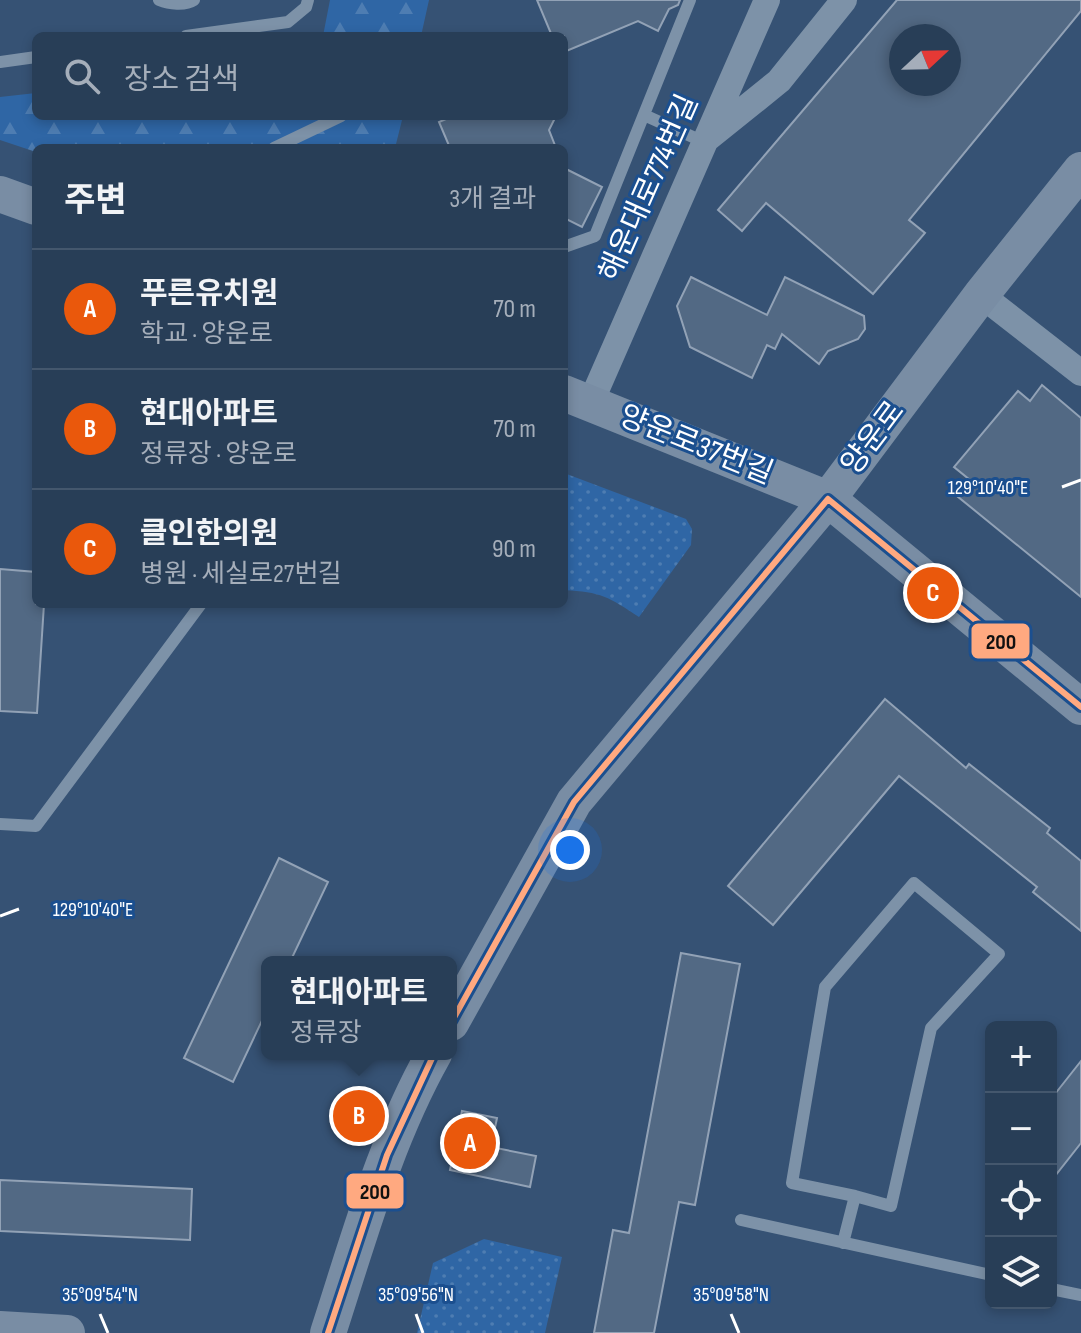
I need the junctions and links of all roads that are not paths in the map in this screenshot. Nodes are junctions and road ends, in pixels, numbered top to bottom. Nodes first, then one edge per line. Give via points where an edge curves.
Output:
1 (159, 0) edge
2 (194, 0) edge
3 (308, 0) edge
4 (690, 0) edge
5 (767, 0) edge
6 (844, 0) edge
7 (215, 32) edge
8 (32, 58) edge
9 (0, 62) edge
10 (644, 115) junction
11 (333, 120) edge
12 (704, 142) junction
13 (282, 144) edge
14 (1081, 170) edge
15 (0, 194) edge
16 (32, 206) edge
17 (568, 246) edge
18 (981, 295) junction
19 (1081, 373) edge
20 (577, 398) edge
21 (828, 499) junction
22 (198, 608) edge
23 (1081, 707) edge
24 (0, 824) edge
25 (457, 1012) edge
26 (431, 1060) edge
27 (855, 1196) junction
28 (741, 1220) dead end
29 (843, 1243) junction
30 (985, 1274) edge
31 (1057, 1290) edge
32 (1081, 1295) edge
33 (0, 1329) edge
34 (67, 1333) edge
35 (328, 1333) edge

1 - 2 lane
3 - 7 lane via 288,22
4 - 10 lane
5 - 12 street, 해운대로774번길
6 - 12 street via 779,81
8 - 9 lane
10 - 12 lane
10 - 17 lane via 595,236
11 - 13 lane
12 - 20 street, 해운대로774번길
14 - 18 main road, 양운로
15 - 16 main road
18 - 19 street
18 - 21 main road, 양운로
20 - 21 main road, 양운로37번길
21 - 23 main road, 양운로37번길
21 - 25 main road, 양운로 via 574,802
22 - 24 lane via 36,826
26 - 35 main road via 395,1132
27 - 27 lane via 891,1206 931,1028 999,954 914,883 825,987 792,1183
27 - 29 lane
28 - 29 lane
29 - 30 lane
31 - 32 lane
33 - 34 main road

